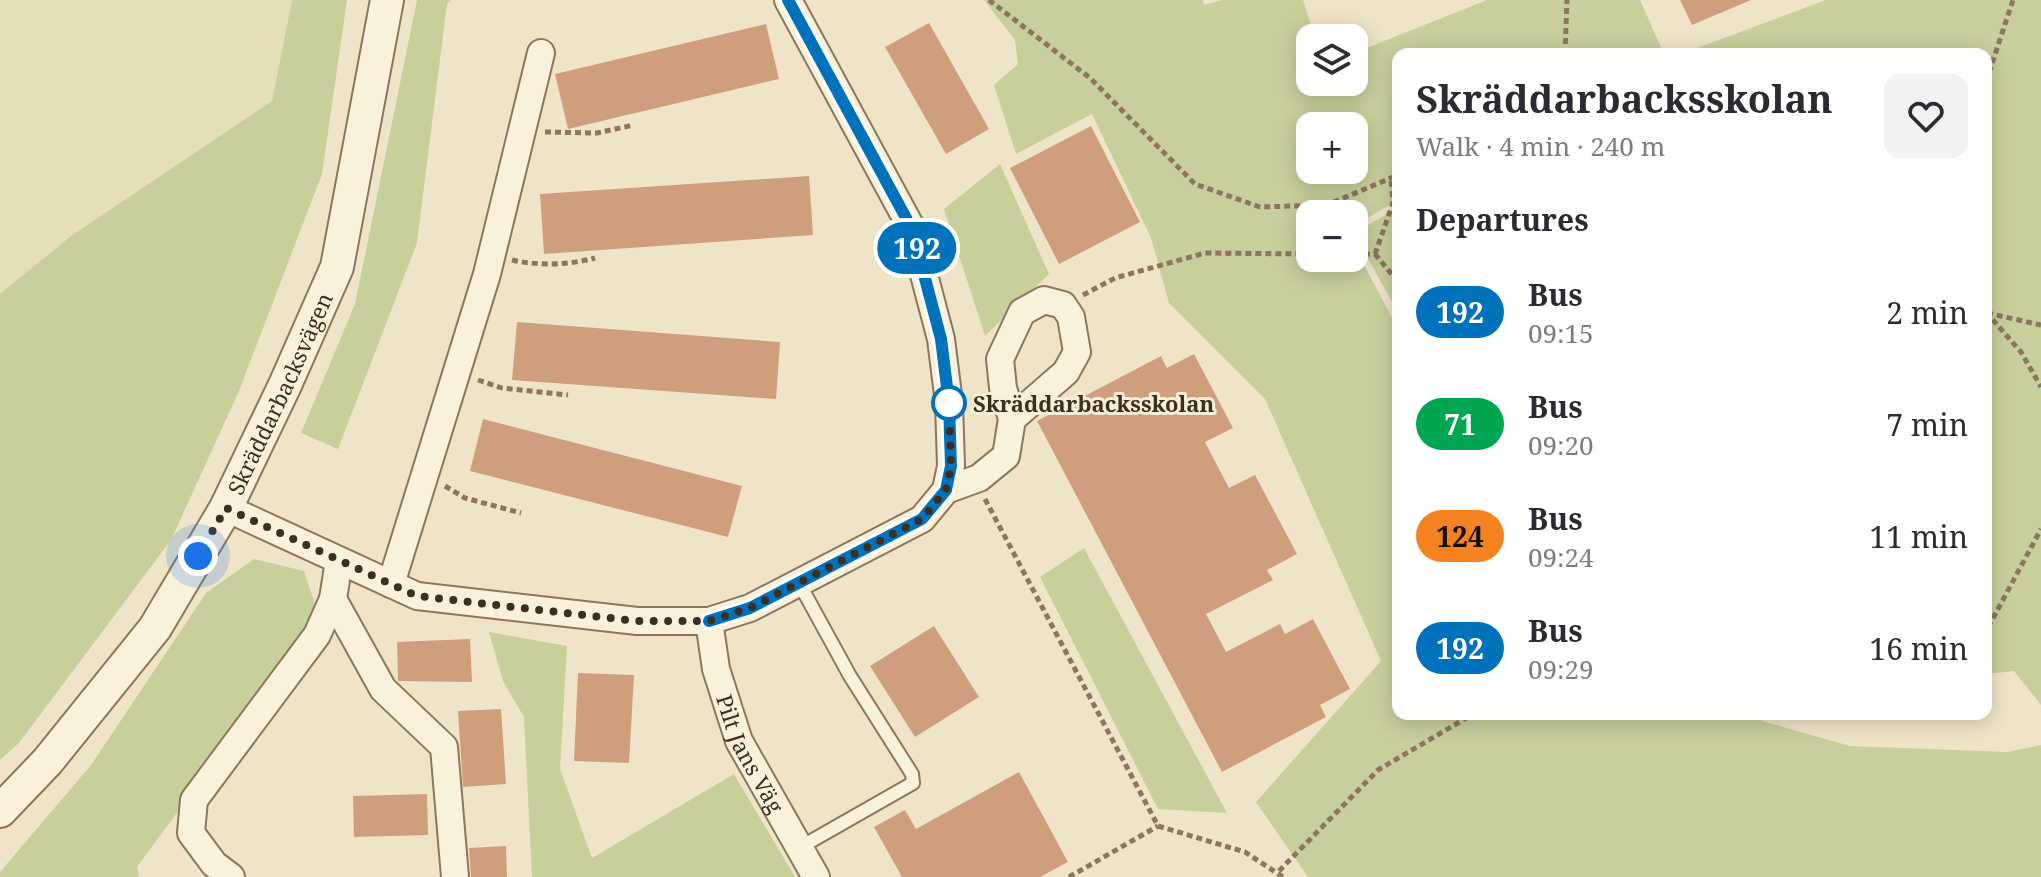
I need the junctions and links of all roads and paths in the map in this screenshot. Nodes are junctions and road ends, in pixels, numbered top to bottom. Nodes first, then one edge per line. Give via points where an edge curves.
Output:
1 (387, 0) edge
2 (788, 0) edge
3 (989, 0) edge
4 (1567, 0) edge
5 (2013, 0) edge
6 (1565, 48) edge
7 (541, 53) dead end
8 (1992, 64) edge
9 (634, 125) dead end
10 (524, 129) junction
11 (1392, 177) edge
12 (1392, 206) edge
13 (1296, 254) edge
14 (1368, 254) edge
15 (1375, 254) junction
16 (492, 256) junction
17 (595, 258) dead end
18 (1392, 275) edge
19 (1063, 305) junction
20 (1992, 314) edge
21 (1992, 319) edge
22 (2041, 325) edge
23 (458, 373) junction
24 (2041, 387) edge
25 (568, 395) dead end
26 (1012, 419) junction
27 (427, 475) junction
28 (946, 490) junction
29 (226, 508) junction
30 (521, 513) dead end
31 (2041, 529) edge
32 (339, 561) junction
33 (799, 583) junction
34 (391, 584) junction
35 (333, 599) junction
36 (1992, 620) edge
37 (709, 621) junction
38 (1463, 720) edge
39 (0, 811) edge
40 (799, 848) junction
41 (1281, 874) edge
42 (231, 877) edge
43 (455, 877) edge
44 (816, 877) edge
45 (1069, 877) edge

1 - 29 street, Skräddarbacksvägen via 337,267
2 - 28 street via 912,229 941,339 951,466
3 - 11 path via 1090,78 1195,184 1260,207 1327,205
4 - 6 path
5 - 8 path
7 - 10 street
9 - 10 path via 564,135
10 - 16 street
12 - 15 path
13 - 19 path via 1205,253 1115,278
14 - 15 path
15 - 18 path
16 - 17 path via 530,264
16 - 23 street
19 - 26 street via 1071,317 1077,352 1066,372
19 - 26 street via 1044,300 1022,312 1000,359
20 - 22 path
21 - 24 path via 2021,352
23 - 25 path via 502,388
23 - 27 street
26 - 28 street via 1006,456 979,478
27 - 30 path via 465,498
27 - 34 street
28 - 33 street via 922,519
29 - 32 street
29 - 39 street, Skräddarbacksvägen via 155,628 47,762
31 - 36 path
32 - 34 street
32 - 35 street
33 - 37 street
33 - 40 lane via 913,783
34 - 37 street via 417,596 637,621
35 - 42 street via 317,635 194,800 191,833
35 - 43 street via 383,689 444,747
37 - 40 street, Pilt Jans Väg via 716,669 739,741
38 - 41 path via 1378,770
40 - 44 street, Pilt Jans Väg
41 - 45 path via 1245,852 1158,826

